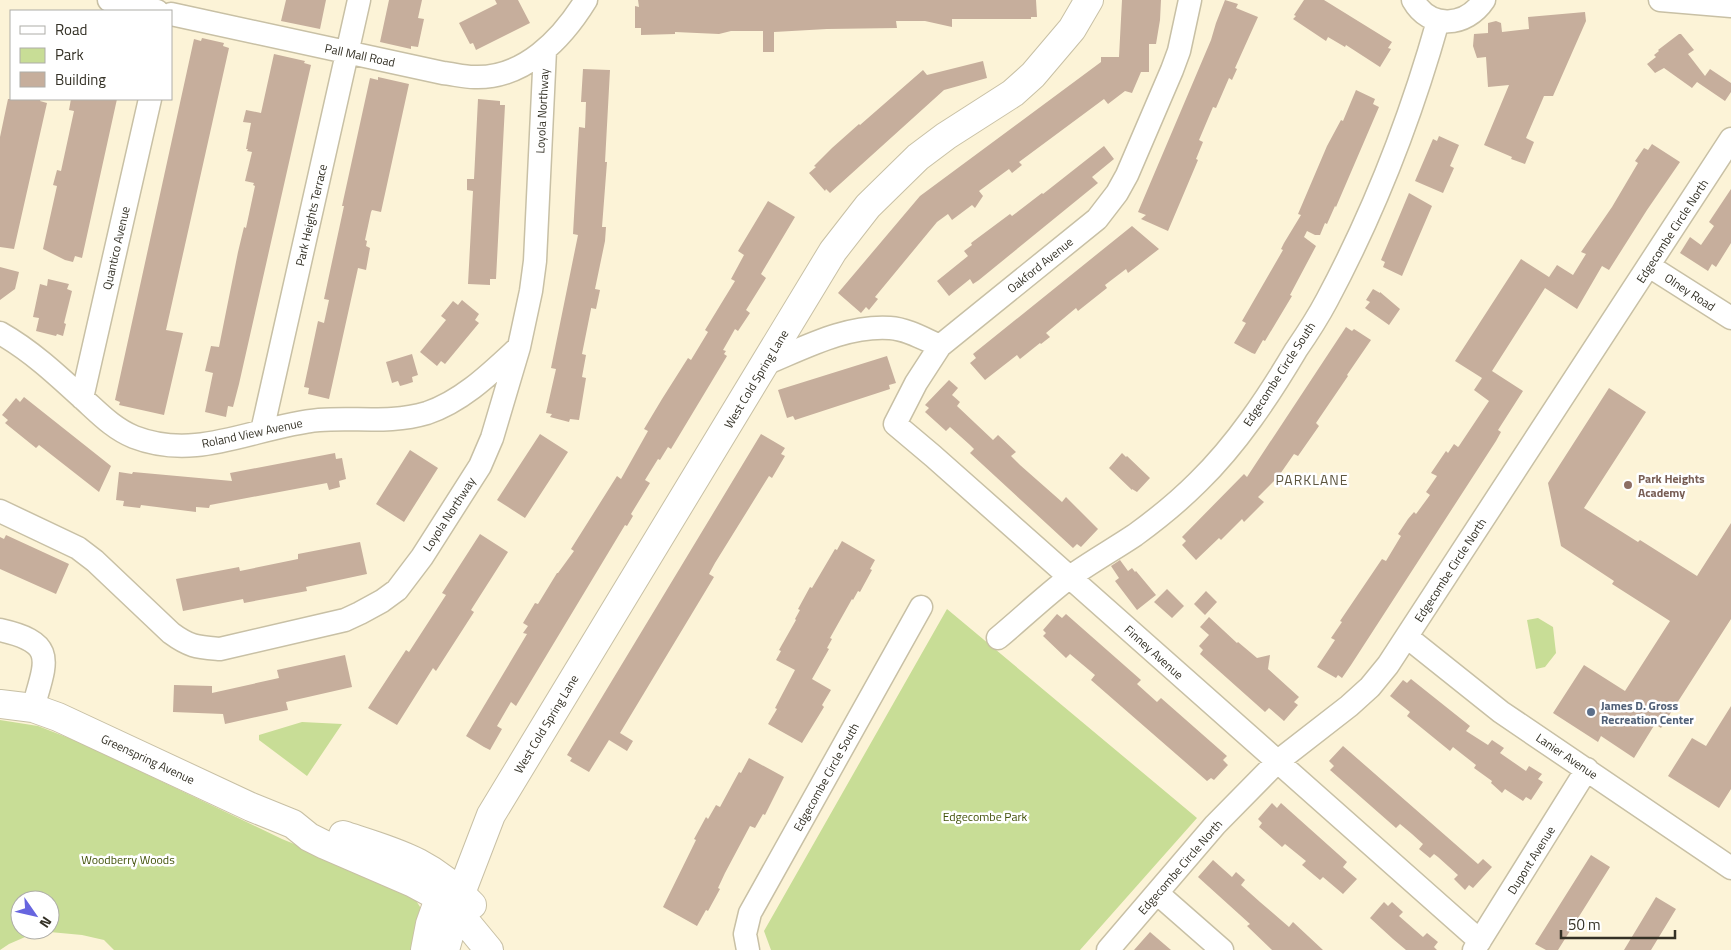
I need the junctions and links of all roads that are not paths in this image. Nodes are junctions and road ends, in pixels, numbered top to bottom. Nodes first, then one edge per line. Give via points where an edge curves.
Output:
1 (109, 0) edge
2 (359, 0) edge
3 (586, 0) edge
4 (1089, 0) edge
5 (1190, 0) edge
6 (1413, 0) edge
7 (1484, 0) edge
8 (1660, 0) edge
9 (1731, 6) edge
10 (154, 10) edge
11 (172, 13) edge
12 (1438, 21) junction
13 (545, 50) junction
14 (347, 52) junction
15 (150, 100) edge
16 (1731, 139) edge
17 (1649, 266) junction
18 (1731, 318) edge
19 (0, 333) edge
20 (940, 346) junction
21 (519, 347) junction
22 (765, 364) junction
23 (82, 398) junction
24 (262, 431) junction
25 (0, 511) edge
26 (1070, 577) junction
27 (921, 607) dead end
28 (0, 630) edge
29 (1407, 637) junction
30 (998, 638) dead end
31 (0, 704) edge
32 (33, 708) junction
33 (1277, 762) junction
34 (1587, 770) junction
35 (1731, 868) edge
36 (1158, 893) junction
37 (450, 895) junction
38 (1477, 946) edge
39 (424, 950) edge
40 (445, 950) edge
41 (489, 950) edge
42 (507, 950) edge
43 (748, 950) edge
44 (1108, 950) edge
45 (1222, 950) edge

1 - 10 street
2 - 14 street, Park Heights Terrace
3 - 13 street, Loyola Northway via 561,36
4 - 22 main road, West Cold Spring Lane via 1072,29 1033,75 1013,93 918,157 868,206 833,251
5 - 20 street, Oakford Avenue via 1179,51 1127,175 1109,204 1097,219
6 - 12 street via 1426,15
7 - 12 street via 1464,19
8 - 9 street
11 - 14 street, Pall Mall Road
12 - 26 street, Edgecombe Circle South via 1412,104 1371,209 1326,302 1278,380 1224,454 1198,482 1145,528
13 - 14 street, Pall Mall Road via 506,72 474,77
13 - 21 street, Loyola Northway via 534,262
14 - 24 street, Park Heights Terrace
15 - 23 street, Quantico Avenue
16 - 17 street, Edgecombe Circle North
17 - 18 street, Olney Road
17 - 29 street, Edgecombe Circle North
19 - 23 street, Roland View Avenue via 34,355
20 - 22 street via 905,331 889,328 866,330 828,338
20 - 26 street, Finney Avenue via 895,424
21 - 24 street, Roland View Avenue via 466,392 428,412 391,420 318,420
21 - 25 street, Loyola Northway via 492,438 468,486 397,590 345,620 220,649 185,643 78,548
22 - 37 main road, West Cold Spring Lane via 490,815
23 - 24 street, Roland View Avenue via 101,416 132,436 166,445 210,444
26 - 30 street, Edgecombe Circle South
26 - 33 street, Finney Avenue
27 - 43 street, Edgecombe Circle South via 750,913 745,934
28 - 32 street via 30,640 45,656
29 - 33 street, Edgecombe Circle North via 1370,687
29 - 34 street, Lanier Avenue via 1501,712
31 - 32 main road, Greenspring Avenue
32 - 37 main road, Greenspring Avenue via 293,824 309,837 413,883
33 - 36 street, Edgecombe Circle North via 1215,825
33 - 38 street, Finney Avenue
34 - 35 street, Lanier Avenue
34 - 38 street, Dupont Avenue
36 - 44 street, Edgecombe Circle North
36 - 45 street
37 - 39 main road, West Cold Spring Lane via 430,924
37 - 40 main road, West Cold Spring Lane
37 - 41 main road, Greenspring Avenue
37 - 42 main road, Greenspring Avenue via 490,925

